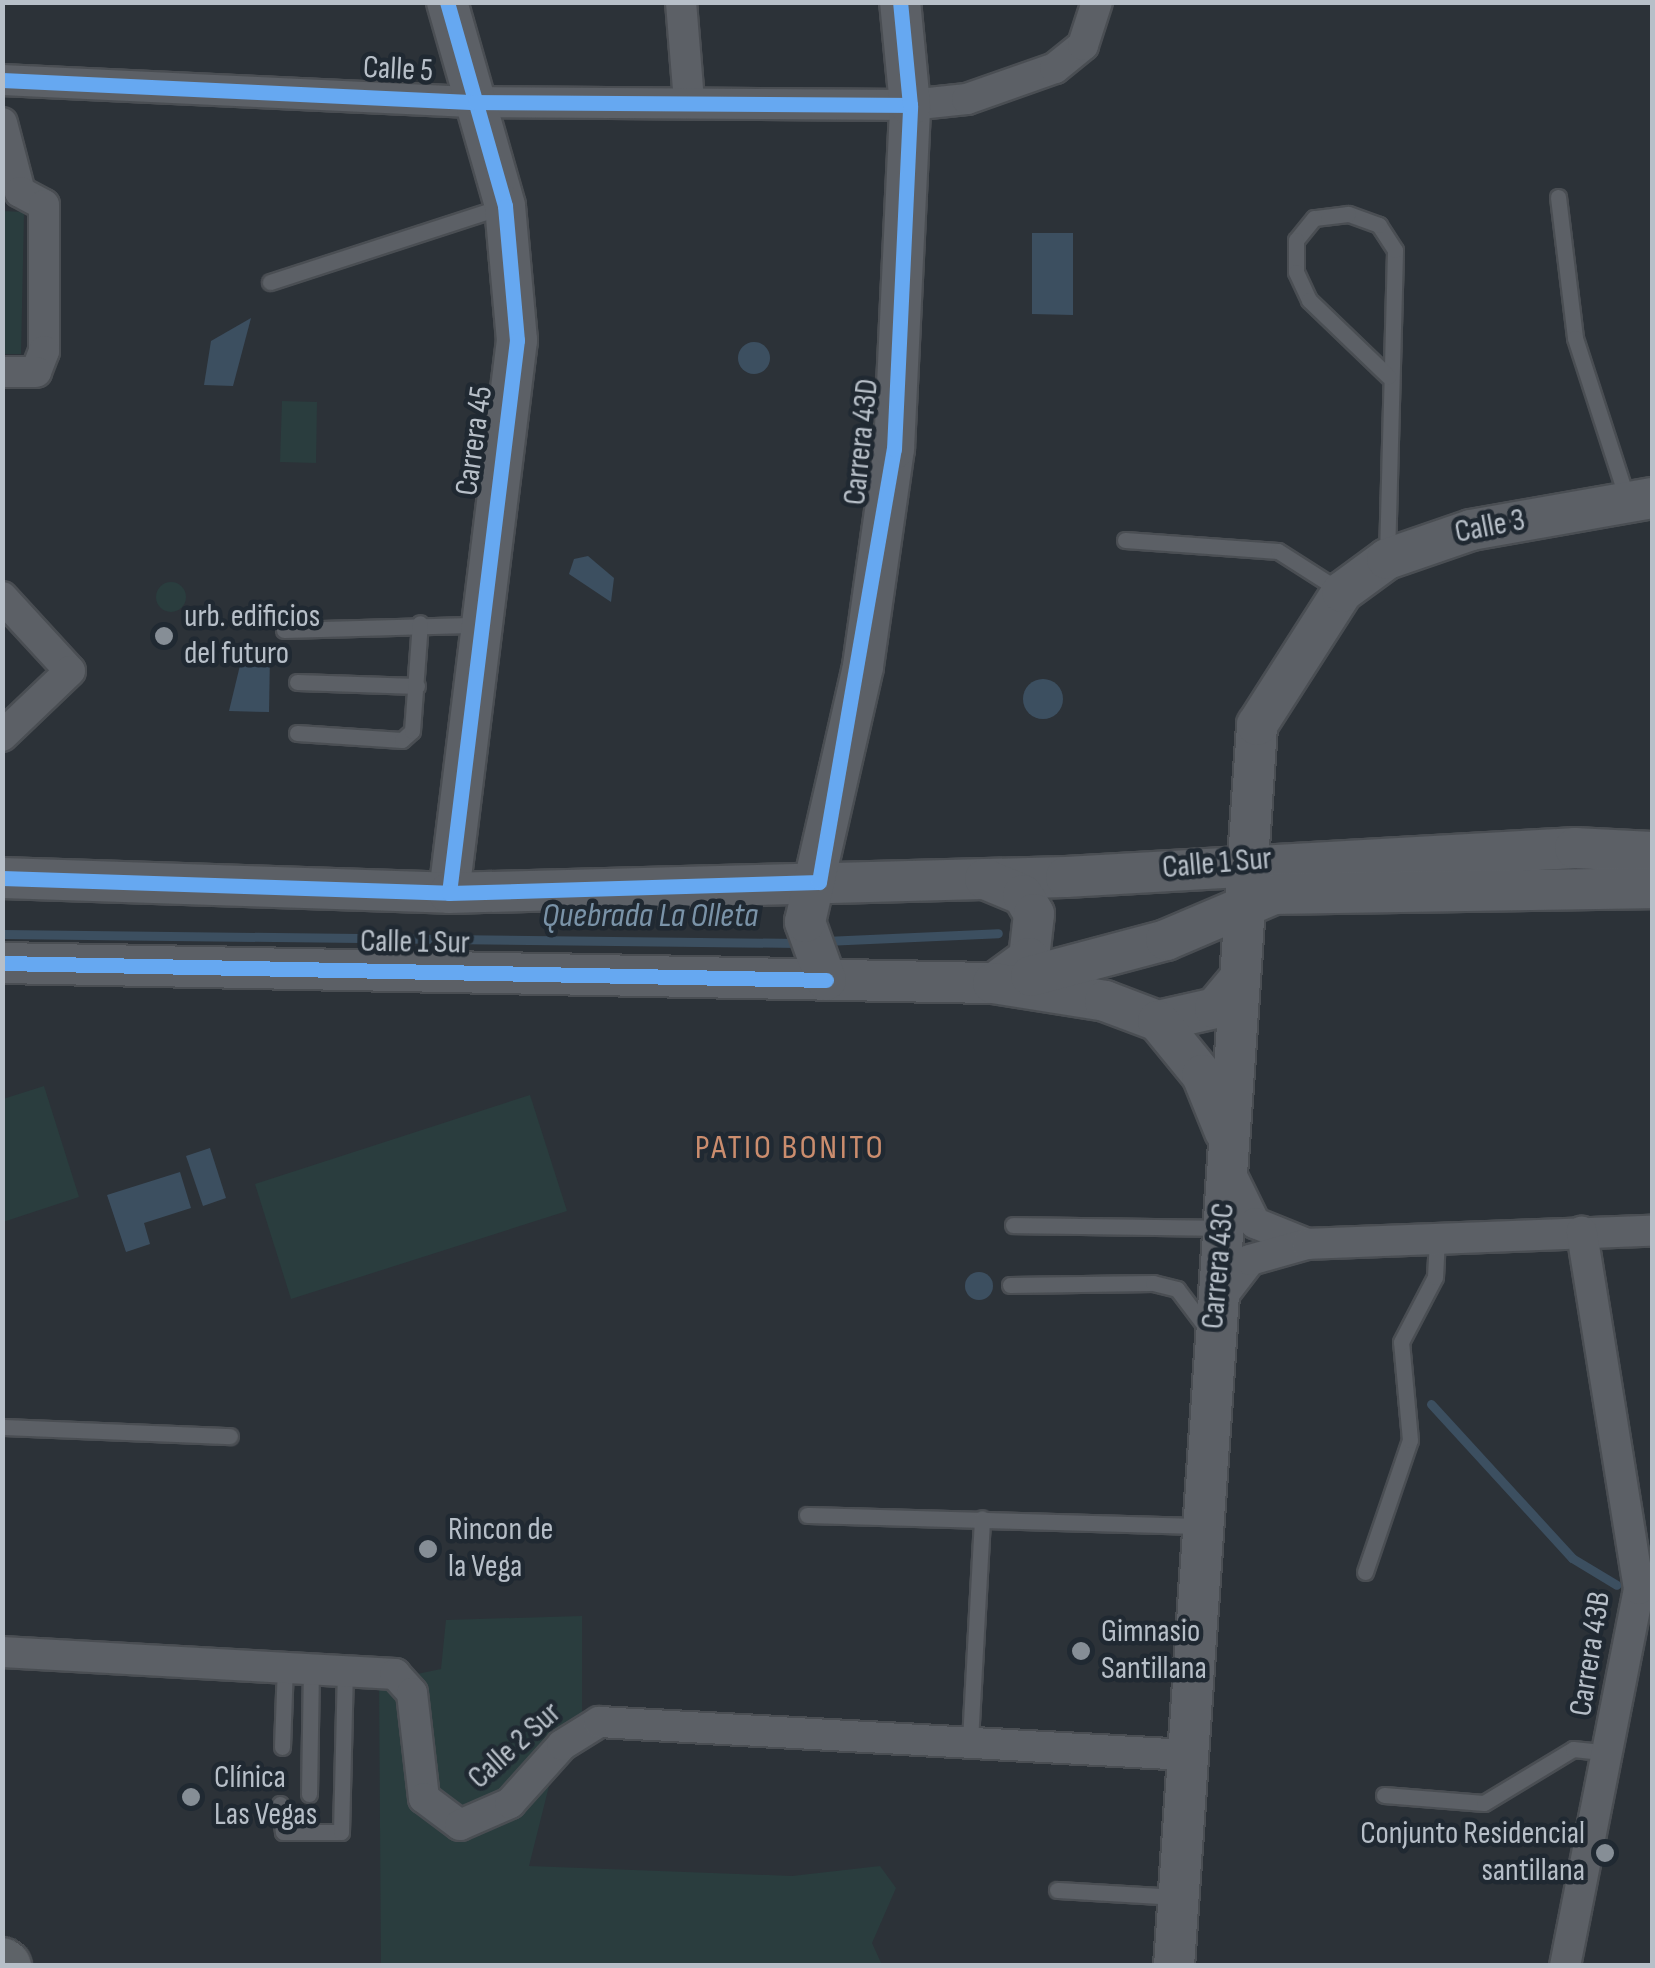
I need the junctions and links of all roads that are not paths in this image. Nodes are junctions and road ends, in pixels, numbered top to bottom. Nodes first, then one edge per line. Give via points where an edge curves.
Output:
1 (447, 2) edge
2 (681, 2) edge
3 (900, 2) edge
4 (1097, 2) edge
5 (2, 80) edge
6 (475, 102) junction
7 (690, 102) junction
8 (910, 105) junction
9 (2, 123) edge
10 (10, 185) edge
11 (1558, 197) dead end
12 (505, 206) junction
13 (270, 282) dead end
14 (2, 372) edge
15 (1388, 376) junction
16 (1640, 500) edge
17 (1125, 540) dead end
18 (1387, 558) junction
19 (1342, 592) junction
20 (2, 597) edge
21 (420, 624) junction
22 (482, 626) junction
23 (284, 630) dead end
24 (298, 682) dead end
25 (417, 686) junction
26 (297, 733) dead end
27 (2, 736) edge
28 (1652, 852) edge
29 (2, 878) edge
30 (981, 878) junction
31 (1247, 880) junction
32 (818, 882) junction
33 (1652, 888) edge
34 (449, 893) junction
35 (2, 963) edge
36 (1240, 978) junction
37 (826, 980) junction
38 (992, 983) junction
39 (1158, 1021) junction
40 (1228, 1152) junction
41 (1012, 1225) dead end
42 (1222, 1228) junction
43 (1652, 1231) edge
44 (1582, 1232) junction
45 (1438, 1239) junction
46 (1307, 1244) junction
47 (1010, 1285) dead end
48 (1215, 1322) junction
49 (2, 1427) edge
50 (230, 1436) dead end
51 (807, 1516) dead end
52 (982, 1518) junction
53 (1199, 1526) junction
54 (1365, 1572) dead end
55 (2, 1652) edge
56 (298, 1667) junction
57 (345, 1669) junction
58 (970, 1741) junction
59 (282, 1747) dead end
60 (1610, 1754) junction
61 (1187, 1755) junction
62 (310, 1794) dead end
63 (1384, 1796) dead end
64 (280, 1804) dead end
65 (1057, 1890) dead end
66 (1178, 1897) junction
67 (1174, 1966) edge
68 (1565, 1966) edge

1 - 6 street, Carrera 45
2 - 7 street
3 - 8 street, Carrera 43D
4 - 8 street, Calle 5 via 1082,44 1013,87
5 - 6 street, Calle 5
6 - 7 street, Calle 5
6 - 12 street, Carrera 45
7 - 8 street, Calle 5
8 - 32 street, Carrera 43D via 894,450
9 - 10 street
10 - 14 street via 44,205 44,350 36,372
11 - 16 lane via 1576,338
12 - 13 lane
12 - 22 street, Carrera 45 via 516,340
15 - 15 lane via 1310,300 1296,272 1296,240 1314,218 1348,214 1379,225 1396,250
15 - 18 lane
16 - 18 street, Calle 3 via 1456,533
17 - 19 lane via 1278,551
18 - 19 street, Calle 3
19 - 31 street, Carrera 43C via 1257,725
20 - 27 street via 70,671
21 - 22 lane
21 - 23 lane
21 - 25 lane
22 - 34 street, Carrera 45
24 - 25 lane
25 - 26 lane via 412,732 402,740
28 - 31 street, Calle 1 Sur
29 - 34 street, Calle 1 Sur
30 - 31 street, Calle 1 Sur
30 - 32 street, Calle 1 Sur
30 - 38 street via 1023,894 1034,914 1030,958
31 - 33 street, Calle 1 Sur
31 - 36 street, Carrera 43C
31 - 38 street, Calle 1 Sur via 1115,957
32 - 34 street, Calle 1 Sur
32 - 37 street, Carrera 43D via 807,942
35 - 37 street, Calle 1 Sur
36 - 39 street via 1215,1008
36 - 40 street, Carrera 43C
37 - 38 street, Calle 1 Sur
38 - 39 street, Calle 1 Sur via 1105,1001
39 - 40 street via 1202,1075
40 - 42 street, Carrera 43C
40 - 46 street via 1255,1223
41 - 42 lane
42 - 48 street, Carrera 43C
43 - 44 street
44 - 45 street
44 - 60 street, Carrera 43B via 1639,1588
45 - 46 street
45 - 54 lane via 1436,1276 1402,1342 1410,1440
46 - 48 street via 1250,1260
47 - 48 lane via 1177,1289
48 - 53 street, Carrera 43C
49 - 50 lane
51 - 52 lane
52 - 53 lane
52 - 58 lane
53 - 61 street, Carrera 43C
55 - 56 street, Calle 2 Sur
56 - 57 street, Calle 2 Sur
56 - 59 lane
56 - 62 lane
57 - 58 street, Calle 2 Sur via 406,1682 432,1810 460,1825 493,1816 562,1745 600,1722
57 - 64 lane via 340,1832 283,1832
58 - 61 street, Calle 2 Sur
60 - 63 lane via 1573,1749 1484,1804
60 - 68 street, Carrera 43B
61 - 66 street, Carrera 43C
65 - 66 lane
66 - 67 street, Carrera 43C

